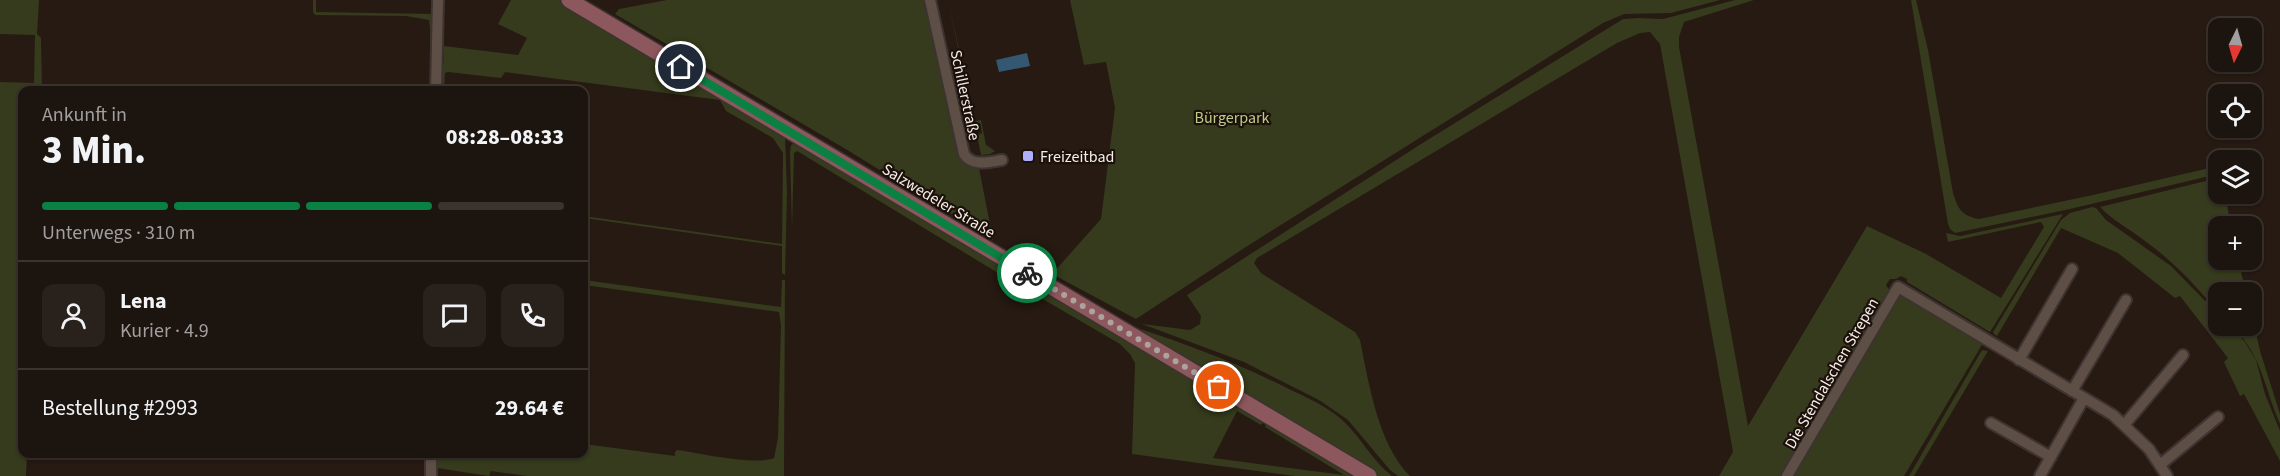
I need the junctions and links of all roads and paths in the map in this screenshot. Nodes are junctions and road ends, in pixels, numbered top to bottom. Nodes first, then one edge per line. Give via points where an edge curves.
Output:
1 (438, 0) edge
2 (569, 0) edge
3 (930, 0) edge
4 (436, 86) edge
5 (1002, 160) dead end
6 (2072, 269) dead end
7 (2126, 300) dead end
8 (2183, 355) dead end
9 (2019, 360) junction
10 (2072, 391) junction
11 (2084, 398) junction
12 (2218, 417) dead end
13 (1991, 423) dead end
14 (2125, 424) junction
15 (431, 458) edge
16 (2051, 458) junction
17 (2160, 465) junction
18 (431, 476) edge
19 (1369, 476) edge
20 (1787, 476) edge
21 (2040, 476) edge
22 (2167, 476) edge

1 - 4 street
2 - 19 main road, Salzwedeler Straße
3 - 5 street, Schillerstraße via 964,154 973,162
6 - 9 street
7 - 10 street
8 - 14 street
9 - 10 street
9 - 20 street, Die Stendalschen Strepen via 1898,287
10 - 11 street
11 - 14 street
11 - 16 street
12 - 17 street
13 - 16 street
14 - 17 street via 2150,448
15 - 18 street
16 - 21 street
17 - 22 street

